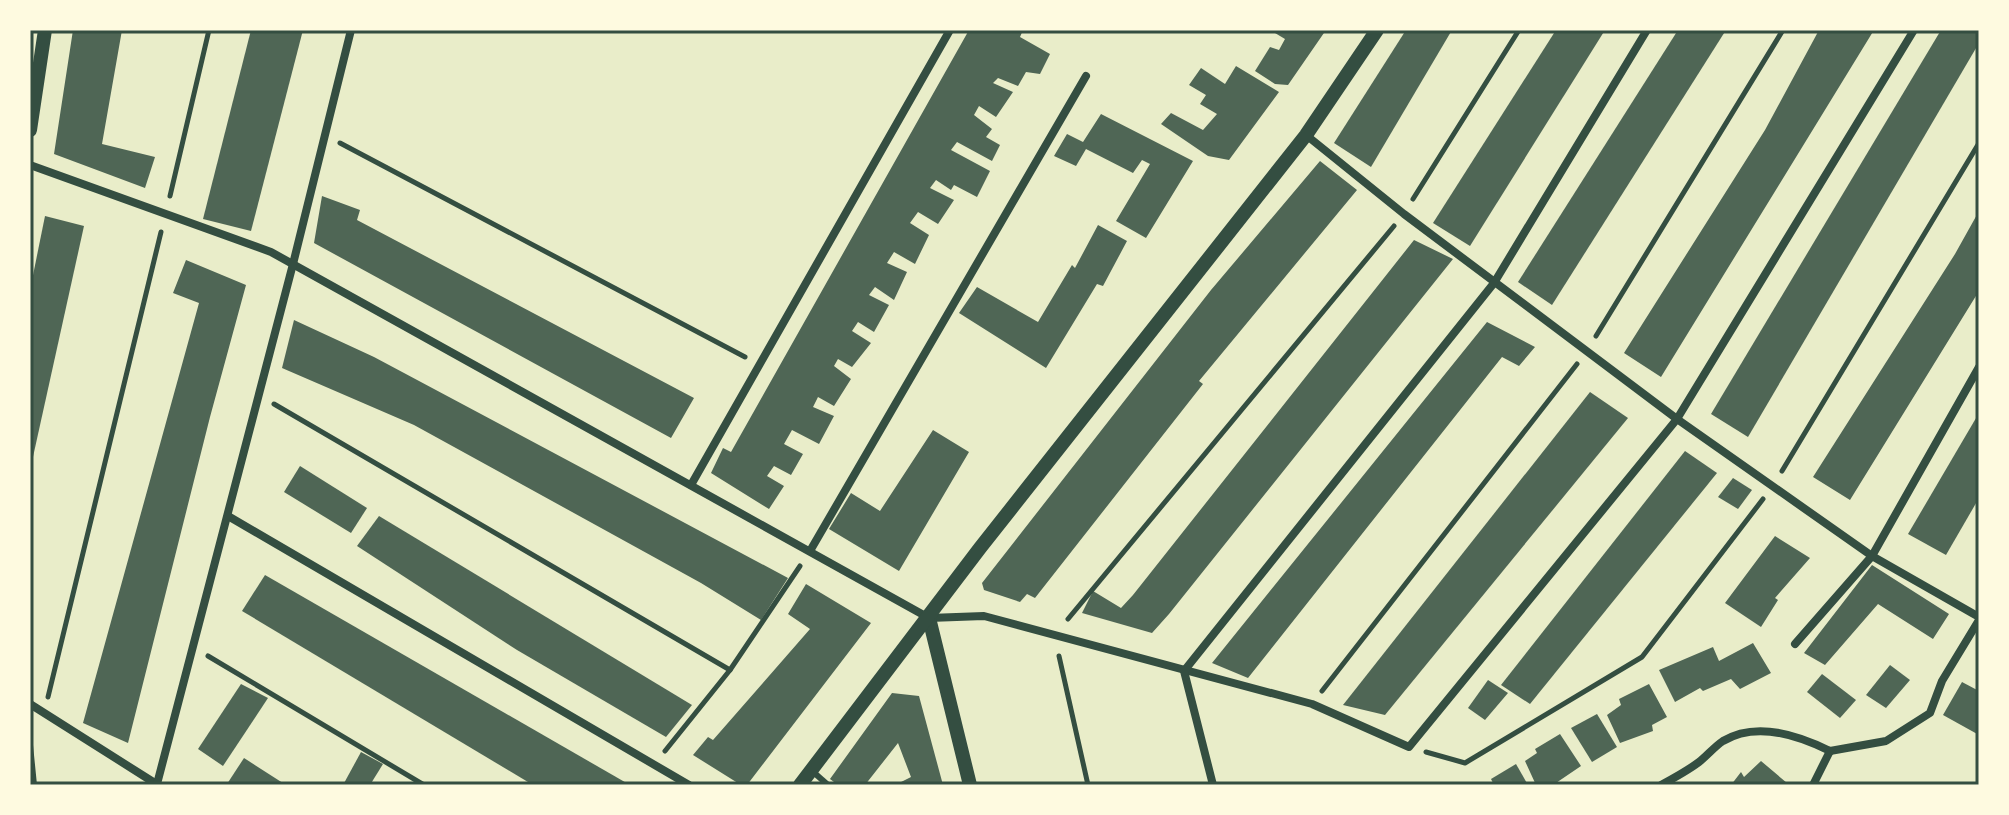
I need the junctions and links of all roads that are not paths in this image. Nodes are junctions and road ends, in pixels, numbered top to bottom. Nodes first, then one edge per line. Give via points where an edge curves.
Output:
1 (45, 30) edge
2 (351, 30) edge
3 (950, 30) edge
4 (1377, 30) edge
5 (1647, 30) edge
6 (1914, 30) edge
7 (35, 65) edge
8 (1086, 76) dead end
9 (30, 130) edge
10 (1306, 135) junction
11 (30, 165) edge
12 (293, 264) junction
13 (1494, 283) junction
14 (1979, 367) edge
15 (1677, 419) junction
16 (691, 485) junction
17 (228, 516) junction
18 (810, 551) junction
19 (1872, 556) junction
20 (929, 618) junction
21 (1979, 619) edge
22 (1795, 644) dead end
23 (1184, 671) junction
24 (30, 704) edge
25 (30, 745) edge
26 (1830, 751) junction
27 (811, 770) junction
28 (34, 785) edge
29 (158, 785) edge
30 (689, 785) edge
31 (800, 785) edge
32 (828, 785) edge
33 (970, 785) edge
34 (1213, 785) edge
35 (1661, 785) edge
36 (1813, 785) edge

1 - 7 street
2 - 12 street
3 - 16 street
4 - 10 street
5 - 13 street
6 - 15 street
7 - 9 street
8 - 18 street
10 - 13 street
10 - 20 street
11 - 12 street
12 - 16 street
12 - 17 street
13 - 15 street
13 - 23 street
14 - 19 street
15 - 19 street
15 - 23 street via 1409,747 1312,704
16 - 18 street
17 - 29 street
17 - 30 street
18 - 20 street
19 - 21 street
19 - 22 street
20 - 23 street via 984,616
20 - 27 street
20 - 33 street
21 - 26 street via 1942,681 1930,713 1886,741
23 - 34 street
24 - 29 street
25 - 28 lane
26 - 35 street via 1775,732 1749,732 1723,741
26 - 36 street
27 - 31 street
27 - 32 lane

